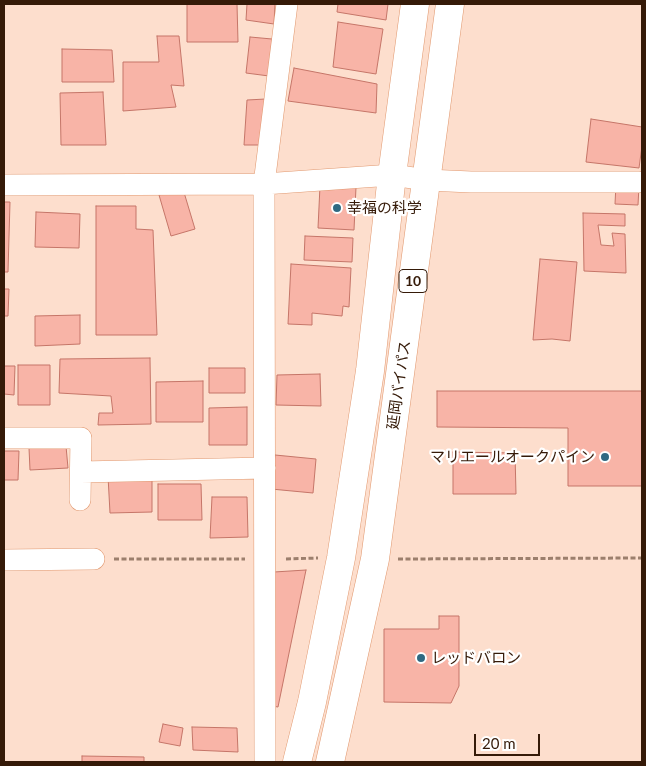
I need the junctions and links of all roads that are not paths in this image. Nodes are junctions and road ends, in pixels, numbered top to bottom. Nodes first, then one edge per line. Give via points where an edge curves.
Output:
1 (287, 4) edge
2 (415, 4) edge
3 (450, 4) edge
4 (392, 175) junction
5 (427, 180) junction
6 (639, 182) dead end
7 (264, 184) junction
8 (4, 185) edge
9 (4, 438) edge
10 (265, 468) junction
11 (81, 472) junction
12 (80, 500) dead end
13 (94, 558) road end
14 (4, 560) edge
15 (265, 762) edge
16 (297, 762) edge
17 (330, 762) edge

1 - 7 street
2 - 4 highway, 延岡バイパス / 10
3 - 5 highway, 延岡バイパス / 10
4 - 5 street
4 - 7 street
4 - 16 highway, 延岡バイパス / 10 via 370,371 341,558
5 - 6 street
5 - 17 highway, 延岡バイパス / 10 via 375,559
7 - 8 street
7 - 10 street
9 - 11 street via 82,438
10 - 11 street
10 - 15 street
11 - 12 street
13 - 14 street

